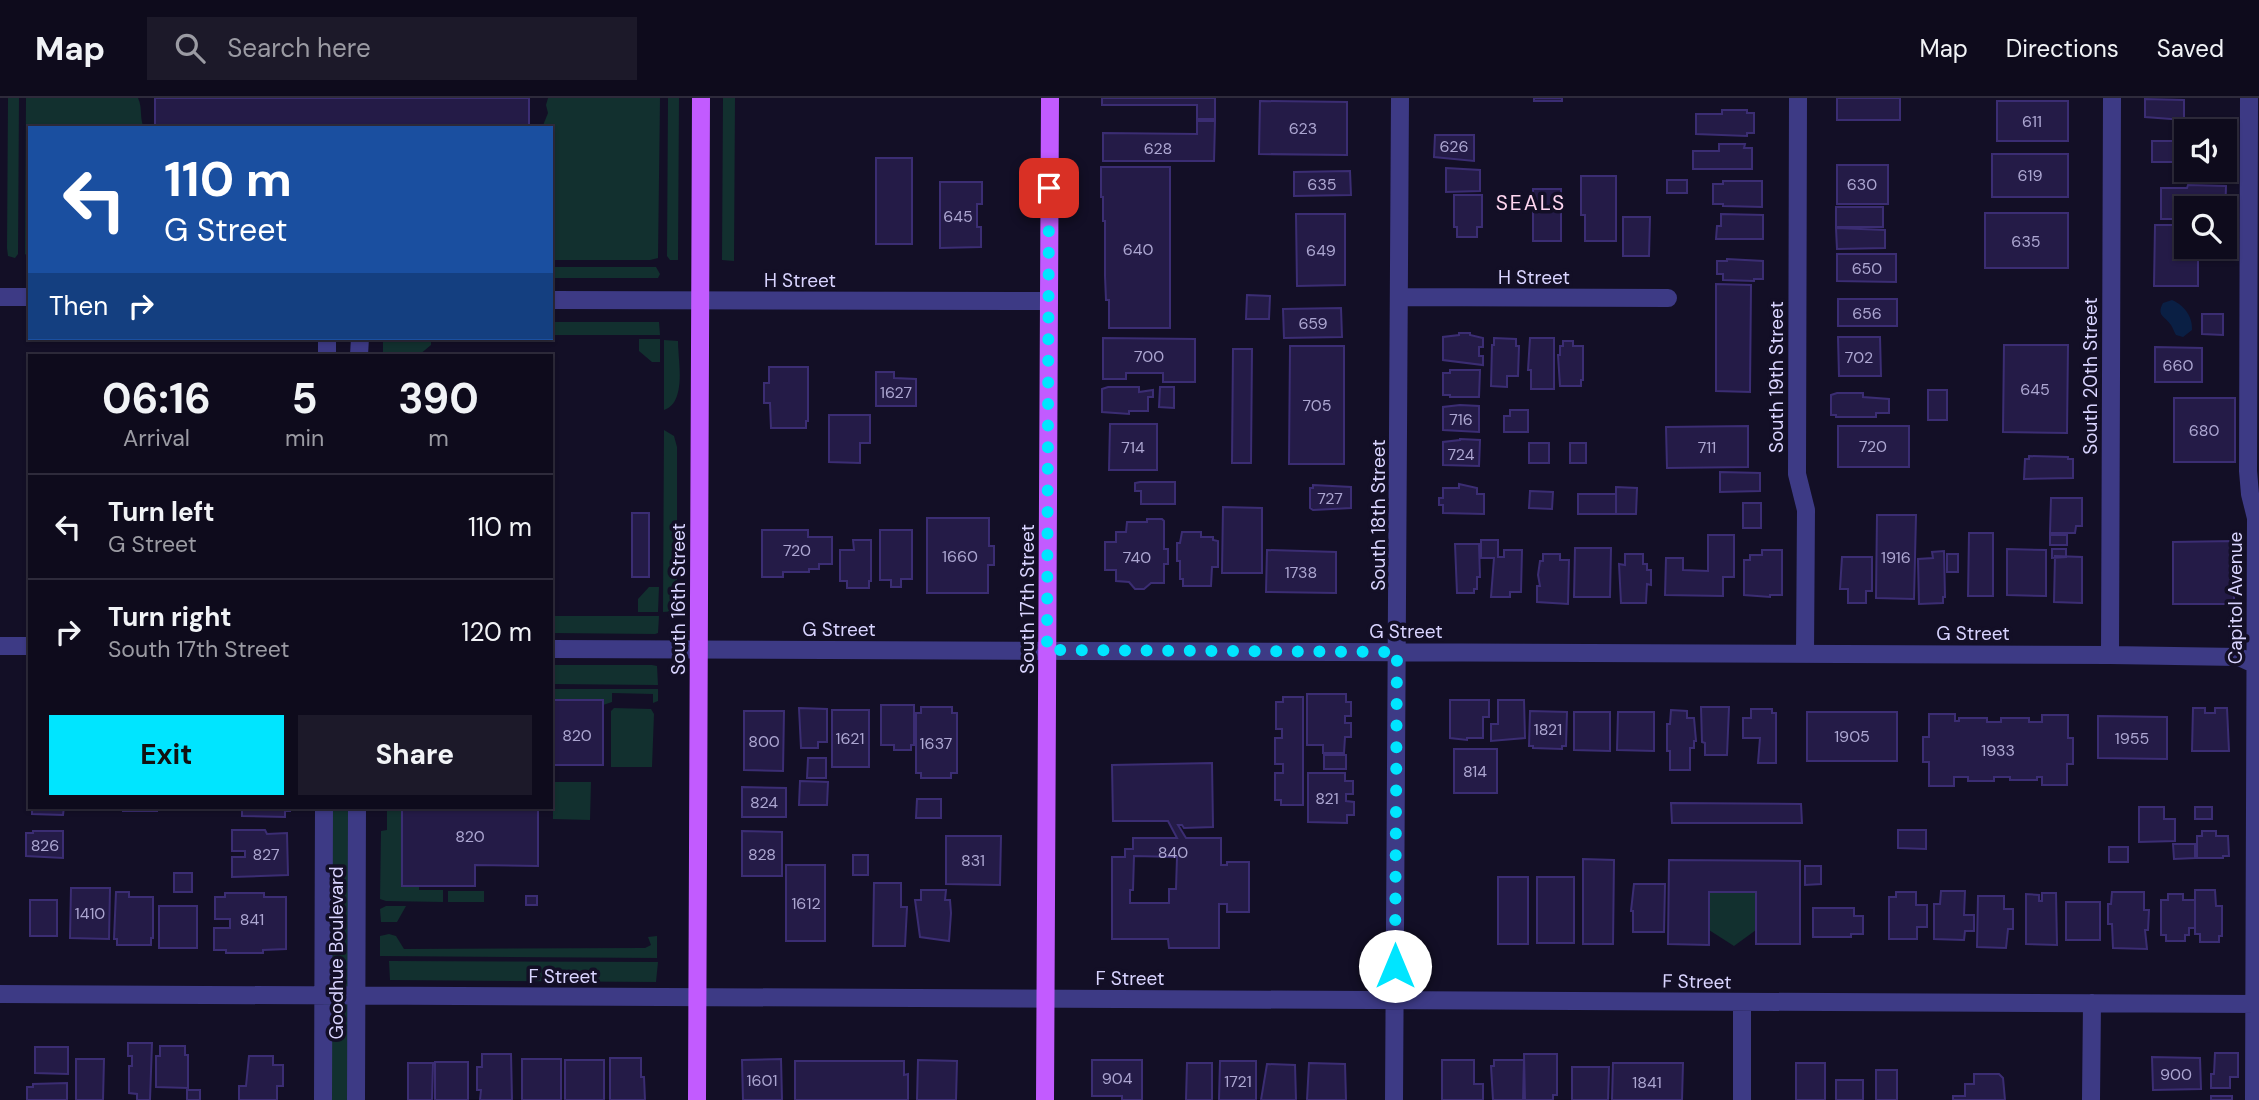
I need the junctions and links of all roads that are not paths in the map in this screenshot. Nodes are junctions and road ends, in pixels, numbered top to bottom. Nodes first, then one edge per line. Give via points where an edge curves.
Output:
1 (701, 98) edge
2 (1050, 98) edge
3 (1401, 98) edge
4 (1798, 98) edge
5 (2112, 98) edge
6 (2249, 98) edge
7 (0, 297) edge
8 (28, 297) edge
9 (1399, 297) junction
10 (1668, 298) dead end
11 (553, 300) edge
12 (700, 300) junction
13 (1049, 301) junction
14 (2258, 518) edge
15 (0, 646) edge
16 (28, 646) edge
17 (553, 649) edge
18 (698, 650) junction
19 (1047, 650) junction
20 (1397, 652) junction
21 (1805, 654) junction
22 (2110, 655) junction
23 (2257, 665) edge
24 (324, 809) edge
25 (357, 809) edge
26 (0, 994) edge
27 (323, 996) junction
28 (356, 996) junction
29 (697, 997) junction
30 (1045, 999) junction
31 (1395, 999) junction
32 (1742, 1003) junction
33 (2092, 1003) junction
34 (2257, 1004) edge
35 (323, 1100) edge
36 (356, 1100) edge
37 (697, 1100) edge
38 (1045, 1100) edge
39 (1394, 1100) edge
40 (1742, 1100) edge
41 (2091, 1100) edge
42 (2254, 1100) edge

1 - 12 main road, South 16th Street
2 - 13 main road, South 17th Street
3 - 9 street, South 18th Street
4 - 21 street, South 19th Street via 1797,474 1806,510
5 - 22 street, South 20th Street
6 - 14 street, Capitol Avenue via 2248,471
7 - 8 street
9 - 10 street, H Street
9 - 20 street, South 18th Street
11 - 12 street, H Street
12 - 13 street, H Street
12 - 18 main road, South 16th Street
13 - 19 main road, South 17th Street
14 - 23 street, Capitol Avenue
15 - 16 street
17 - 18 street, G Street
18 - 19 street, G Street
18 - 29 main road, South 16th Street
19 - 20 street, G Street
19 - 30 main road, South 17th Street
20 - 21 street, G Street
20 - 31 street, South 18th Street
21 - 22 street, G Street
22 - 23 street, G Street via 2239,657
23 - 34 street, Capitol Avenue
24 - 27 street, Goodhue Boulevard
25 - 28 street, Goodhue Boulevard
26 - 27 street, F Street
27 - 28 street, F Street
27 - 35 street, Goodhue Boulevard
28 - 29 street, F Street
28 - 36 street, Goodhue Boulevard
29 - 30 street, F Street
29 - 37 main road, South 16th Street
30 - 31 street, F Street
30 - 38 main road, South 17th Street
31 - 32 street, F Street
31 - 39 street, South 18th Street
32 - 33 street, F Street
32 - 40 street
33 - 34 street, F Street
33 - 41 street
34 - 42 street, Capitol Avenue

